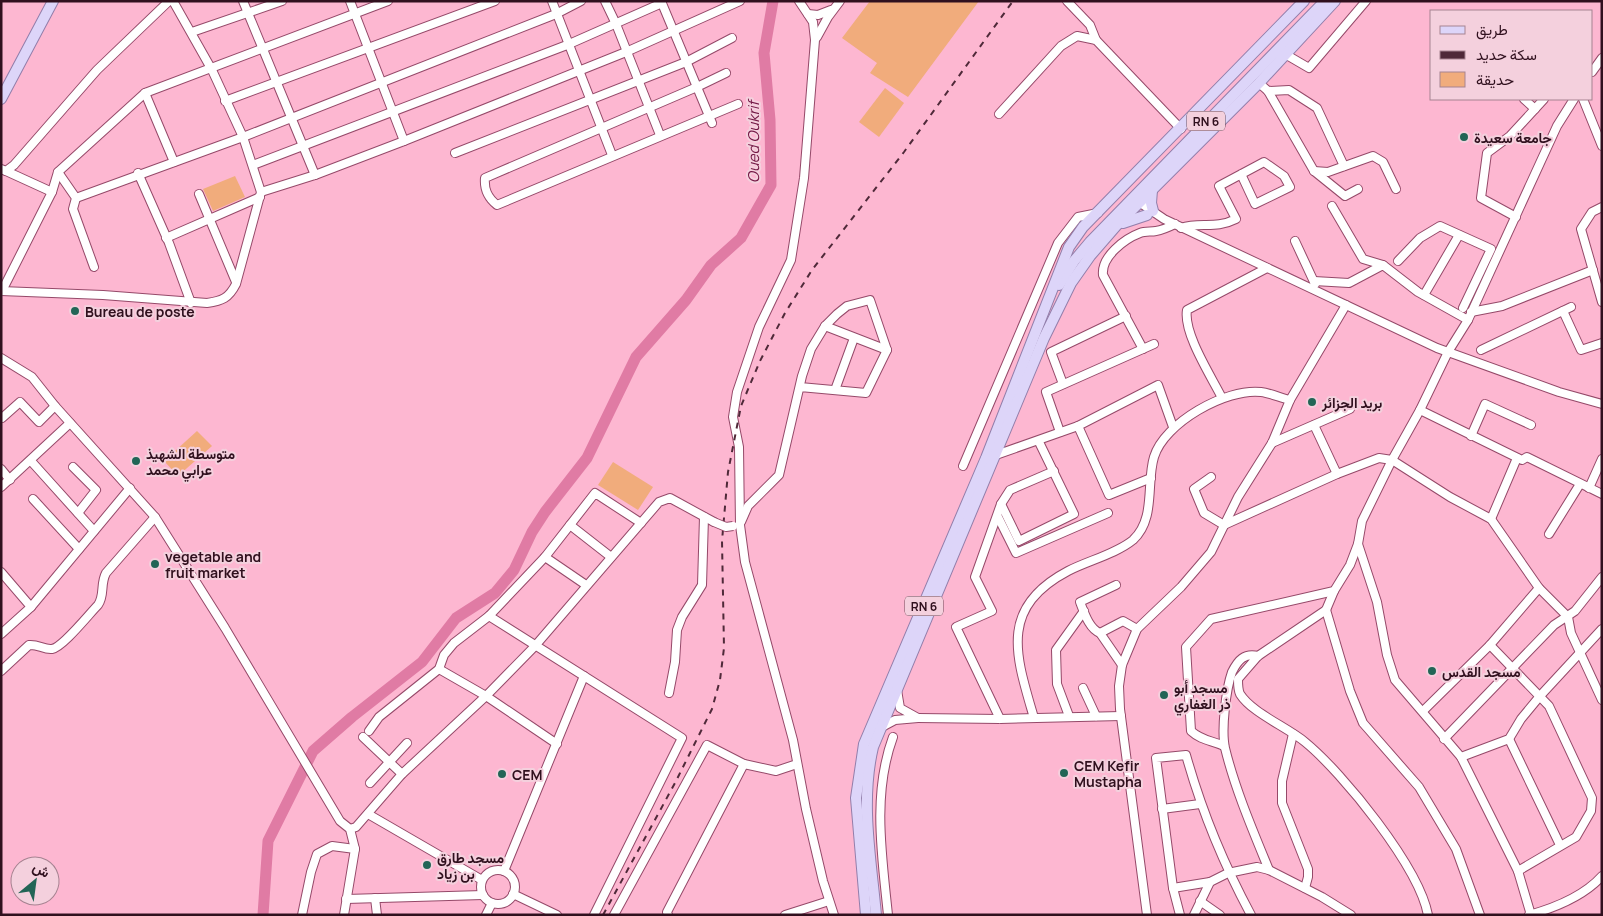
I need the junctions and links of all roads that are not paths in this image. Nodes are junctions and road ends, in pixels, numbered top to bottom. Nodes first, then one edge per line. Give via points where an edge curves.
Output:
1 (53, 1) edge
2 (169, 1) edge
3 (173, 1) edge
4 (243, 1) edge
5 (282, 1) edge
6 (350, 1) edge
7 (388, 1) edge
8 (495, 1) edge
9 (552, 1) edge
10 (581, 1) edge
11 (605, 1) edge
12 (740, 1) edge
13 (799, 1) edge
14 (1067, 1) edge
15 (1304, 1) edge
16 (1323, 1) edge
17 (1336, 1) edge
18 (1366, 1) edge
19 (661, 2) edge
20 (838, 4) edge
21 (248, 14) junction
22 (354, 14) junction
23 (556, 14) junction
24 (808, 14) junction
25 (616, 24) junction
26 (1307, 25) junction
27 (673, 31) junction
28 (192, 32) junction
29 (732, 38) dead end
30 (815, 40) junction
31 (1096, 40) junction
32 (568, 45) junction
33 (368, 49) junction
34 (263, 50) junction
35 (626, 52) junction
36 (1286, 54) junction
37 (1602, 58) edge
38 (686, 62) junction
39 (212, 70) junction
40 (578, 71) junction
41 (1593, 71) edge
42 (726, 73) dead end
43 (639, 81) junction
44 (277, 82) junction
45 (382, 83) junction
46 (1259, 83) junction
47 (697, 87) junction
48 (1268, 91) junction
49 (145, 93) junction
50 (1, 99) edge
51 (1525, 100) edge
52 (1543, 100) edge
53 (1573, 100) edge
54 (1583, 100) edge
55 (225, 101) junction
56 (590, 101) junction
57 (738, 104) dead end
58 (648, 108) junction
59 (1536, 109) junction
60 (393, 110) junction
61 (999, 114) dead end
62 (292, 118) junction
63 (711, 120) junction
64 (601, 128) junction
65 (1180, 129) junction
66 (660, 135) junction
67 (243, 137) junction
68 (404, 141) junction
69 (303, 146) junction
70 (1602, 146) edge
71 (454, 153) dead end
72 (612, 156) junction
73 (174, 162) junction
74 (253, 164) junction
75 (1344, 166) junction
76 (4, 170) edge
77 (1314, 171) junction
78 (58, 172) junction
79 (138, 173) junction
80 (1241, 174) junction
81 (315, 175) junction
82 (1358, 189) dead end
83 (1396, 189) dead end
84 (1152, 190) junction
85 (52, 192) junction
86 (199, 194) dead end
87 (260, 195) junction
88 (76, 198) junction
89 (1135, 203) junction
90 (1332, 206) dead end
91 (1602, 207) edge
92 (1098, 213) junction
93 (1150, 213) junction
94 (1516, 217) junction
95 (210, 218) junction
96 (1089, 221) junction
97 (1116, 226) junction
98 (1178, 226) junction
99 (1459, 235) junction
100 (166, 238) junction
101 (1295, 240) dead end
102 (1090, 242) junction
103 (1090, 256) junction
104 (1398, 261) dead end
105 (1383, 265) junction
106 (94, 267) dead end
107 (1267, 268) junction
108 (1593, 270) junction
109 (1314, 281) junction
110 (236, 284) junction
111 (2, 291) edge
112 (1319, 292) junction
113 (1424, 295) junction
114 (1602, 302) edge
115 (191, 303) junction
116 (1346, 305) junction
117 (1046, 307) junction
118 (1571, 307) dead end
119 (1463, 308) dead end
120 (1563, 311) junction
121 (1126, 316) junction
122 (1470, 316) junction
123 (825, 326) junction
124 (854, 338) junction
125 (1016, 340) junction
126 (1602, 343) edge
127 (1154, 344) dead end
128 (1030, 347) junction
129 (1143, 349) junction
130 (886, 350) junction
131 (1481, 350) dead end
132 (1448, 352) junction
133 (1, 358) edge
134 (1063, 384) junction
135 (800, 387) junction
136 (835, 390) junction
137 (1222, 398) junction
138 (1290, 400) junction
139 (1602, 404) edge
140 (55, 406) junction
141 (1350, 409) dead end
142 (1420, 410) junction
143 (2, 418) edge
144 (70, 424) junction
145 (1314, 425) junction
146 (1531, 425) dead end
147 (1078, 426) junction
148 (1173, 427) junction
149 (1060, 432) junction
150 (1471, 436) junction
151 (1039, 442) junction
152 (1272, 442) junction
153 (993, 452) junction
154 (1517, 458) junction
155 (1602, 458) edge
156 (1392, 460) junction
157 (31, 461) junction
158 (963, 466) dead end
159 (73, 467) dead end
160 (1, 469) edge
161 (1054, 471) junction
162 (1337, 474) junction
163 (1211, 477) dead end
164 (1151, 478) junction
165 (10, 480) junction
166 (1580, 484) junction
167 (1, 488) edge
168 (130, 488) junction
169 (1589, 488) junction
170 (1602, 494) edge
171 (33, 499) dead end
172 (1001, 504) junction
173 (78, 513) junction
174 (1108, 513) dead end
175 (155, 517) junction
176 (704, 517) junction
177 (998, 517) junction
178 (1490, 519) junction
179 (640, 523) junction
180 (570, 525) junction
181 (736, 525) junction
182 (1224, 525) junction
183 (94, 531) junction
184 (1549, 534) dead end
185 (1358, 544) junction
186 (79, 549) junction
187 (545, 557) junction
188 (611, 557) junction
189 (1, 572) edge
190 (1602, 577) edge
191 (586, 585) junction
192 (1116, 585) dead end
193 (1539, 588) junction
194 (1334, 591) junction
195 (31, 607) junction
196 (1326, 610) junction
197 (1084, 611) junction
198 (489, 616) junction
199 (1568, 618) junction
200 (1137, 629) junction
201 (1602, 629) edge
202 (1100, 633) junction
203 (1, 634) edge
204 (1490, 645) junction
205 (535, 646) junction
206 (1581, 653) junction
207 (1258, 656) junction
208 (1122, 665) junction
209 (1514, 667) junction
210 (439, 669) junction
211 (1, 670) edge
212 (584, 676) junction
213 (1083, 688) dead end
214 (669, 694) dead end
215 (486, 696) junction
216 (1540, 696) junction
217 (1602, 700) edge
218 (889, 707) junction
219 (1423, 711) junction
220 (1069, 716) junction
221 (1096, 716) junction
222 (1122, 716) junction
223 (918, 718) junction
224 (1034, 718) junction
225 (895, 720) junction
226 (1000, 720) junction
227 (880, 728) junction
228 (1293, 734) junction
229 (893, 737) dead end
230 (1444, 739) junction
231 (1509, 739) junction
232 (407, 743) dead end
233 (557, 744) junction
234 (1224, 746) junction
235 (1461, 757) junction
236 (388, 762) junction
237 (744, 764) junction
238 (797, 764) junction
239 (402, 774) junction
240 (370, 783) dead end
241 (1200, 804) junction
242 (1162, 810) junction
243 (368, 814) junction
244 (350, 829) junction
245 (1560, 845) junction
246 (355, 849) junction
247 (1269, 870) junction
248 (504, 871) junction
249 (1518, 871) junction
250 (1228, 873) junction
251 (1602, 876) edge
252 (482, 880) junction
253 (1210, 882) junction
254 (1173, 888) junction
255 (1305, 888) junction
256 (513, 894) junction
257 (483, 895) junction
258 (376, 898) junction
259 (346, 899) junction
260 (829, 901) junction
261 (1200, 901) junction
262 (492, 903) junction
263 (302, 915) edge
264 (344, 915) edge
265 (377, 915) edge
266 (486, 915) edge
267 (557, 915) edge
268 (594, 915) edge
269 (614, 915) edge
270 (668, 915) edge
271 (785, 915) edge
272 (834, 915) edge
273 (866, 915) edge
274 (876, 915) edge
275 (888, 915) edge
276 (1147, 915) edge
277 (1180, 915) edge
278 (1194, 915) edge
279 (1220, 915) edge
280 (1251, 915) edge
281 (1351, 915) edge
282 (1428, 915) edge
283 (1480, 915) edge
284 (1530, 915) edge

1 - 50 main road
2 - 76 street via 97,70 14,166
3 - 28 street
4 - 21 street
5 - 21 street
6 - 22 street
7 - 22 street
8 - 33 street
9 - 23 street
10 - 23 street
11 - 25 street
12 - 27 street
13 - 24 street
14 - 31 street via 1090,25
15 - 65 main road
16 - 26 main road, RN 6
17 - 26 main road, RN 6
18 - 36 street via 1308,68
19 - 25 street
19 - 27 street
20 - 24 street via 818,15
20 - 30 street
21 - 28 street
21 - 34 street
22 - 33 street
22 - 34 street
23 - 32 street
23 - 45 street
24 - 30 street via 815,29
25 - 32 street
25 - 35 street
26 - 36 main road, RN 6
26 - 89 main road, RN 6 via 1167,161
27 - 35 street
27 - 38 street
28 - 39 street
29 - 38 street
30 - 181 street via 804,178 791,260 760,327 737,392 733,417 739,447
31 - 61 street via 1077,36 1061,46
31 - 65 street
32 - 40 street
32 - 60 street
33 - 44 street
33 - 45 street
34 - 39 street
34 - 44 street
35 - 40 street
35 - 43 street
36 - 46 main road, RN 6
37 - 41 street
38 - 43 street
38 - 47 street
39 - 49 street
39 - 55 street
40 - 56 street
40 - 68 street
42 - 47 street
43 - 56 street
43 - 58 street
44 - 55 street
44 - 62 street
45 - 60 street
45 - 62 street
46 - 48 street
46 - 84 main road, RN 6
47 - 58 street
47 - 63 street
48 - 75 street via 1289,90 1317,108
48 - 77 street
49 - 73 street
49 - 78 street
51 - 59 street
52 - 59 street
53 - 94 street via 1557,126
54 - 70 street
55 - 67 street
56 - 64 street
56 - 71 street
57 - 63 street
58 - 64 street
58 - 66 street
59 - 94 street via 1510,136 1487,153 1481,198
60 - 68 street
60 - 69 street
62 - 67 street
62 - 69 street
63 - 66 street
64 - 72 street
64 - 72 street via 485,178 484,187 490,200 497,204
65 - 92 main road
66 - 72 street
67 - 73 street
67 - 74 street
68 - 81 street
69 - 74 street
69 - 81 street
73 - 79 street
74 - 87 street
75 - 77 street via 1328,172
75 - 83 street via 1373,156 1384,162
76 - 85 street
77 - 82 street via 1345,196
78 - 85 street
78 - 88 street
79 - 88 street
79 - 100 street
80 - 80 street via 1264,162 1284,176 1290,187 1255,204
80 - 98 street via 1219,186 1236,220 1207,227
81 - 87 street
84 - 89 main road, RN 6
84 - 93 main road
85 - 111 street
86 - 95 street
87 - 95 street
87 - 110 street
88 - 106 street via 73,209
89 - 93 street
89 - 97 main road, RN 6
89 - 102 main road, RN 6
90 - 105 street via 1363,259
91 - 108 street via 1592,212 1581,229
92 - 96 main road
92 - 125 street via 1078,217 1058,243
93 - 97 main road
93 - 98 street
94 - 122 street
95 - 100 street
95 - 110 street
96 - 102 main road
96 - 117 main road via 1069,248
97 - 103 main road, RN 6
98 - 107 street
98 - 121 street via 1141,233 1109,255 1102,268 1103,275
99 - 104 street via 1440,226 1420,238
99 - 113 street
99 - 119 street via 1491,249
100 - 115 street
101 - 109 street
102 - 103 main road
102 - 117 main road, RN 6 via 1070,266
103 - 153 main road, RN 6 via 1071,283
105 - 109 street via 1348,283
105 - 113 street
107 - 112 street
107 - 137 street via 1187,310 1190,332
108 - 114 street
108 - 122 street
109 - 112 street
110 - 115 street via 223,300
111 - 115 street
112 - 116 street
113 - 122 street
116 - 132 street
116 - 138 street
117 - 128 main road, RN 6
118 - 120 street
120 - 126 street via 1581,350
120 - 131 street
121 - 129 street
121 - 134 street via 1051,352
122 - 132 street
123 - 124 street
123 - 130 street via 848,306 870,300
123 - 135 street via 811,349
124 - 130 street
124 - 136 street
125 - 128 street
125 - 158 street
127 - 129 street
128 - 153 main road, RN 6
129 - 134 street
130 - 136 street via 866,393
132 - 139 street
132 - 142 street
133 - 140 street via 32,377
134 - 149 street via 1046,392
135 - 136 street
135 - 181 street via 779,475 748,506
137 - 138 street via 1262,392
137 - 148 street
138 - 152 street
140 - 143 street via 39,422 20,402
140 - 144 street
141 - 145 street
142 - 150 street
142 - 156 street
144 - 157 street
144 - 168 street
145 - 152 street
145 - 162 street
146 - 150 street via 1485,404
147 - 148 street via 1158,385
147 - 149 street
147 - 164 street via 1109,495
148 - 164 street via 1162,439 1154,458
149 - 151 street
150 - 154 street
151 - 153 street
151 - 161 street
152 - 182 street
153 - 218 main road, RN 6
153 - 218 main road, RN 6
154 - 166 street via 1527,457
154 - 178 street
155 - 169 street
156 - 162 street via 1379,458
156 - 178 street
156 - 185 street via 1362,521
157 - 165 street
157 - 173 street
159 - 173 street via 96,490
160 - 165 street
161 - 172 street via 1010,490
161 - 172 street via 1074,514 1019,541
162 - 182 street
163 - 182 street via 1194,489 1204,513
164 - 224 street via 1144,523 1133,540 1043,586 1026,607 1020,623 1017,650
165 - 167 street
166 - 169 street
166 - 184 street
168 - 175 street
168 - 183 street
169 - 170 street
171 - 186 street
172 - 177 street
173 - 183 street
174 - 177 street via 1016,553
175 - 211 street via 106,573 98,605 58,646 49,649 29,645
175 - 244 street via 340,822
176 - 179 street via 670,498 659,502
176 - 181 street, bridge via 726,527
176 - 214 street via 702,585 677,630
177 - 226 street via 975,577 992,611 956,627
178 - 193 street
179 - 180 street via 595,493
179 - 188 street
180 - 187 street
180 - 188 street
181 - 238 street
182 - 200 street via 1199,568
183 - 186 street
185 - 194 street
185 - 219 street via 1395,680
186 - 195 street
187 - 191 street
187 - 198 street
188 - 191 street
189 - 195 street
190 - 199 street
191 - 205 street
192 - 197 street via 1080,602
193 - 199 street
193 - 204 street
194 - 196 street
194 - 234 street via 1210,618 1186,647 1191,731 1200,739
195 - 203 street
196 - 207 street
196 - 283 street via 1363,723 1419,787 1456,848
197 - 202 street via 1094,631
197 - 220 street via 1056,650 1057,684
198 - 205 street
198 - 210 street via 454,643 444,655
199 - 206 street
199 - 209 street via 1554,625
200 - 202 street via 1123,621
200 - 208 street
201 - 206 street
202 - 208 street
204 - 209 street
204 - 219 street
205 - 212 street
205 - 215 street
206 - 216 street
206 - 217 street
207 - 228 street via 1238,679 1239,693
207 - 234 street via 1249,654 1242,657 1230,679
208 - 222 street via 1119,686
209 - 216 street
209 - 230 street
210 - 215 street
210 - 236 street via 379,717 366,734
212 - 233 street
212 - 268 street via 682,738
213 - 221 street
215 - 233 street
215 - 239 street
216 - 231 street
216 - 245 street via 1550,706 1592,798 1591,811 1576,837
218 - 223 street
218 - 225 street
218 - 227 main road, RN 6
218 - 273 main road, RN 6 via 864,744 857,778
219 - 230 street
220 - 221 street
220 - 224 street
221 - 222 street
222 - 276 street
223 - 225 street
223 - 226 street
224 - 226 street
225 - 227 street
227 - 274 main road, RN 6 via 868,770 866,801
228 - 255 street via 1282,781 1282,803 1308,868
228 - 282 street via 1326,762 1375,819 1425,898
229 - 275 street via 885,757 879,826
230 - 235 street
231 - 235 street
231 - 245 street
232 - 236 street
233 - 248 street
234 - 247 street
235 - 249 street
236 - 239 street
236 - 240 street
237 - 238 street via 776,771
237 - 269 street via 706,744
237 - 270 street
238 - 260 street
239 - 243 street
241 - 242 street
241 - 242 street via 1186,755 1156,758
241 - 250 street
242 - 254 street
243 - 244 street
243 - 252 street
244 - 246 street
245 - 249 street
246 - 259 street
246 - 263 street via 332,846 317,854
247 - 250 street via 1257,868
247 - 255 street
248 - 252 street via 489,872
248 - 256 street via 515,884
249 - 284 street
250 - 253 street
250 - 280 street
251 - 284 street via 1563,903
252 - 257 street
253 - 254 street
253 - 261 street
254 - 277 street
255 - 281 street
256 - 262 street via 506,902
256 - 267 street
257 - 258 street
257 - 262 street
258 - 259 street
258 - 265 street
259 - 264 street
260 - 271 street
260 - 272 street
261 - 278 street
261 - 279 street
262 - 266 street

